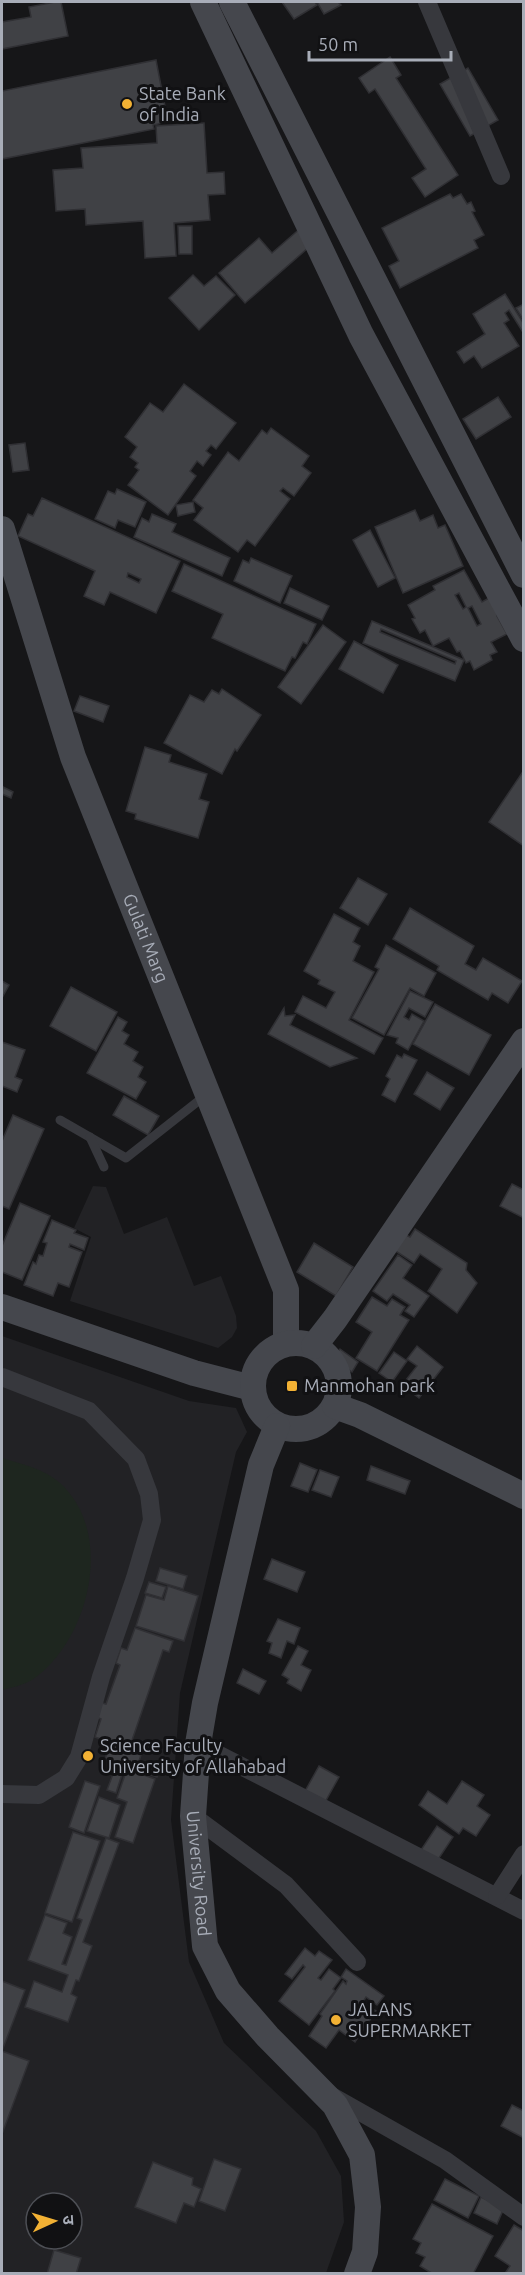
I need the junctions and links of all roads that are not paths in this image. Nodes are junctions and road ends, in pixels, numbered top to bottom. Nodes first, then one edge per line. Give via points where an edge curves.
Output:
1 (203, 2) edge
2 (232, 2) edge
3 (427, 2) edge
4 (501, 176) dead end
5 (2, 529) edge
6 (524, 575) edge
7 (524, 639) edge
8 (524, 1041) edge
9 (207, 1094) junction
10 (60, 1120) dead end
11 (90, 1137) junction
12 (104, 1167) dead end
13 (2, 1307) edge
14 (286, 1343) junction
15 (314, 1346) junction
16 (2, 1377) edge
17 (252, 1388) junction
18 (335, 1406) junction
19 (277, 1426) junction
20 (524, 1496) edge
21 (198, 1744) junction
22 (2, 1794) edge
23 (193, 1816) junction
24 (524, 1854) edge
25 (497, 1896) junction
26 (524, 1911) edge
27 (357, 1962) dead end
28 (321, 2090) junction
29 (524, 2217) edge
30 (357, 2274) edge

1 - 7 street via 361,335
2 - 6 street
3 - 4 street
5 - 9 street, Gulati Marg via 73,757
8 - 15 street
9 - 11 lane via 126,1158
9 - 14 street, Gulati Marg via 286,1290
10 - 11 lane
11 - 12 lane
13 - 17 street via 194,1373
14 - 15 street
14 - 17 street via 261,1359
15 - 18 street via 328,1356 337,1371 339,1389
16 - 22 street via 89,1411 136,1459 149,1494 152,1520 79,1757 66,1778 39,1795
17 - 19 street via 259,1410
18 - 19 street via 325,1419 310,1428 293,1430
18 - 20 street
19 - 21 street, University Road via 261,1465
21 - 23 street, University Road
21 - 25 street
23 - 27 street via 286,1885
23 - 28 street, University Road via 206,1946 228,1991
24 - 25 street
25 - 26 street
28 - 29 street via 445,2160
28 - 30 street, University Road via 335,2105 362,2155 368,2207 365,2252

